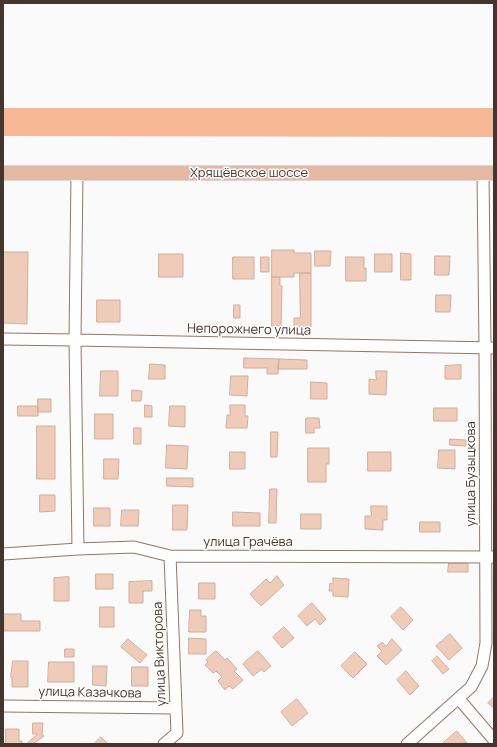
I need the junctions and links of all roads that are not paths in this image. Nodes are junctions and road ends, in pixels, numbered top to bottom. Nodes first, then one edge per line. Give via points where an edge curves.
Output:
1 (3, 173) edge
2 (77, 173) junction
3 (489, 173) edge
4 (3, 339) edge
5 (75, 340) junction
6 (490, 348) edge
7 (78, 549) junction
8 (3, 554) edge
9 (170, 556) junction
10 (490, 557) edge
11 (459, 699) junction
12 (3, 706) edge
13 (176, 708) junction
14 (494, 740) edge
15 (164, 744) edge
16 (407, 744) edge

1 - 2 main road, Хрящёвское шоссе
2 - 3 main road, Хрящёвское шоссе
2 - 5 street
3 - 6 street, улица Бузыцкова
4 - 5 street, Непорожнего улица
5 - 6 street, Непорожнего улица
5 - 7 street
6 - 10 street, улица Бузыцкова
7 - 8 street, улица Грачёва
7 - 9 street, улица Грачёва via 134,547
9 - 10 street, улица Грачёва
9 - 13 street, улица Викторова
10 - 11 street, улица Бузыцкова via 486,643 482,666 471,687
11 - 14 street
11 - 16 street, улица Бузыцкова
12 - 13 street, улица Казачкова
13 - 15 street, улица Викторова via 177,733

